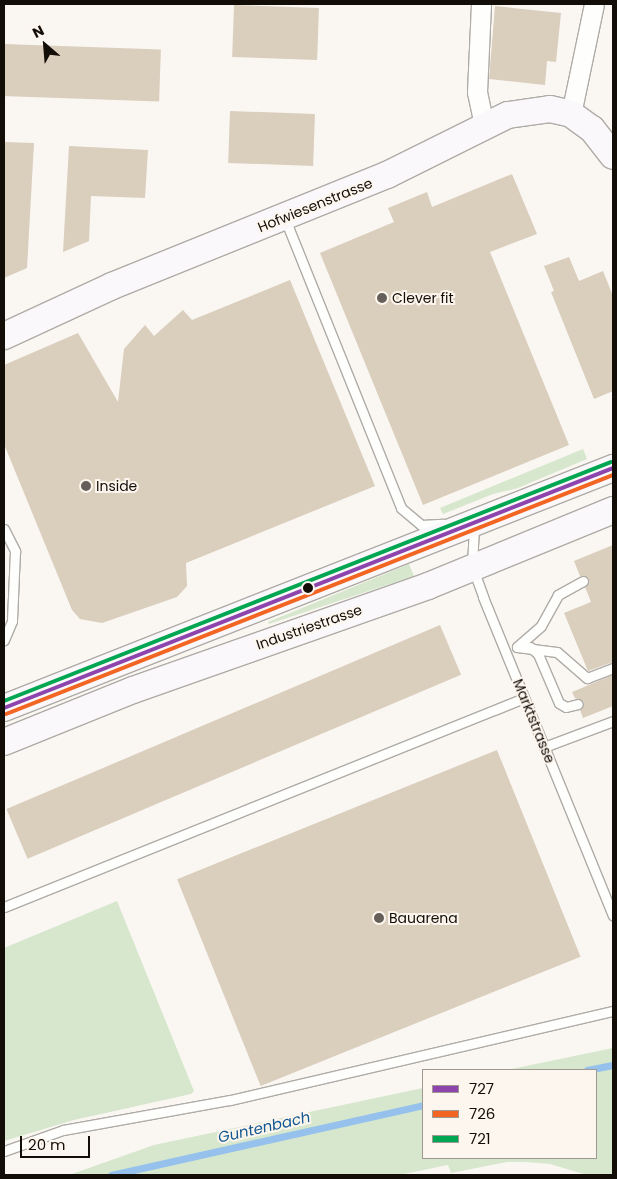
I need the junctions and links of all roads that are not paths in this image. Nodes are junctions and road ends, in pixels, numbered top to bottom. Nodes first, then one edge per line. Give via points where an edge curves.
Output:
1 (482, 4) edge
2 (594, 4) edge
3 (571, 114) junction
4 (484, 125) junction
5 (613, 156) edge
6 (284, 217) junction
7 (4, 336) edge
8 (613, 468) edge
9 (613, 510) edge
10 (474, 523) junction
11 (4, 528) edge
12 (472, 566) junction
13 (583, 582) dead end
14 (4, 640) edge
15 (517, 647) junction
16 (530, 647) junction
17 (505, 652) junction
18 (613, 668) edge
19 (524, 698) junction
20 (578, 704) dead end
21 (4, 708) edge
22 (613, 721) edge
23 (4, 742) edge
24 (544, 748) junction
25 (4, 907) edge
26 (613, 916) edge
27 (613, 1011) edge
28 (4, 1151) edge

1 - 4 street via 477,92
2 - 3 street
3 - 4 main road, Hofwiesenstrasse via 528,110
3 - 5 main road via 592,129
4 - 6 main road, Hofwiesenstrasse via 387,176
6 - 7 main road, Hofwiesenstrasse via 112,286
6 - 10 lane via 401,508 421,525
8 - 10 main road
9 - 12 main road, Industriestrasse
10 - 12 lane, Marktstrasse
10 - 21 main road
11 - 14 lane via 15,551 12,622
12 - 17 lane, Marktstrasse
12 - 23 main road, Industriestrasse via 428,586 133,690
13 - 15 lane via 558,595 541,626
15 - 16 lane
15 - 17 lane
16 - 18 lane via 557,652 587,678
16 - 20 lane via 538,654 559,703 566,707
17 - 19 lane, Marktstrasse
19 - 24 lane, Marktstrasse
19 - 25 lane
22 - 24 lane
24 - 26 lane, Marktstrasse
27 - 28 lane via 230,1100 63,1130

